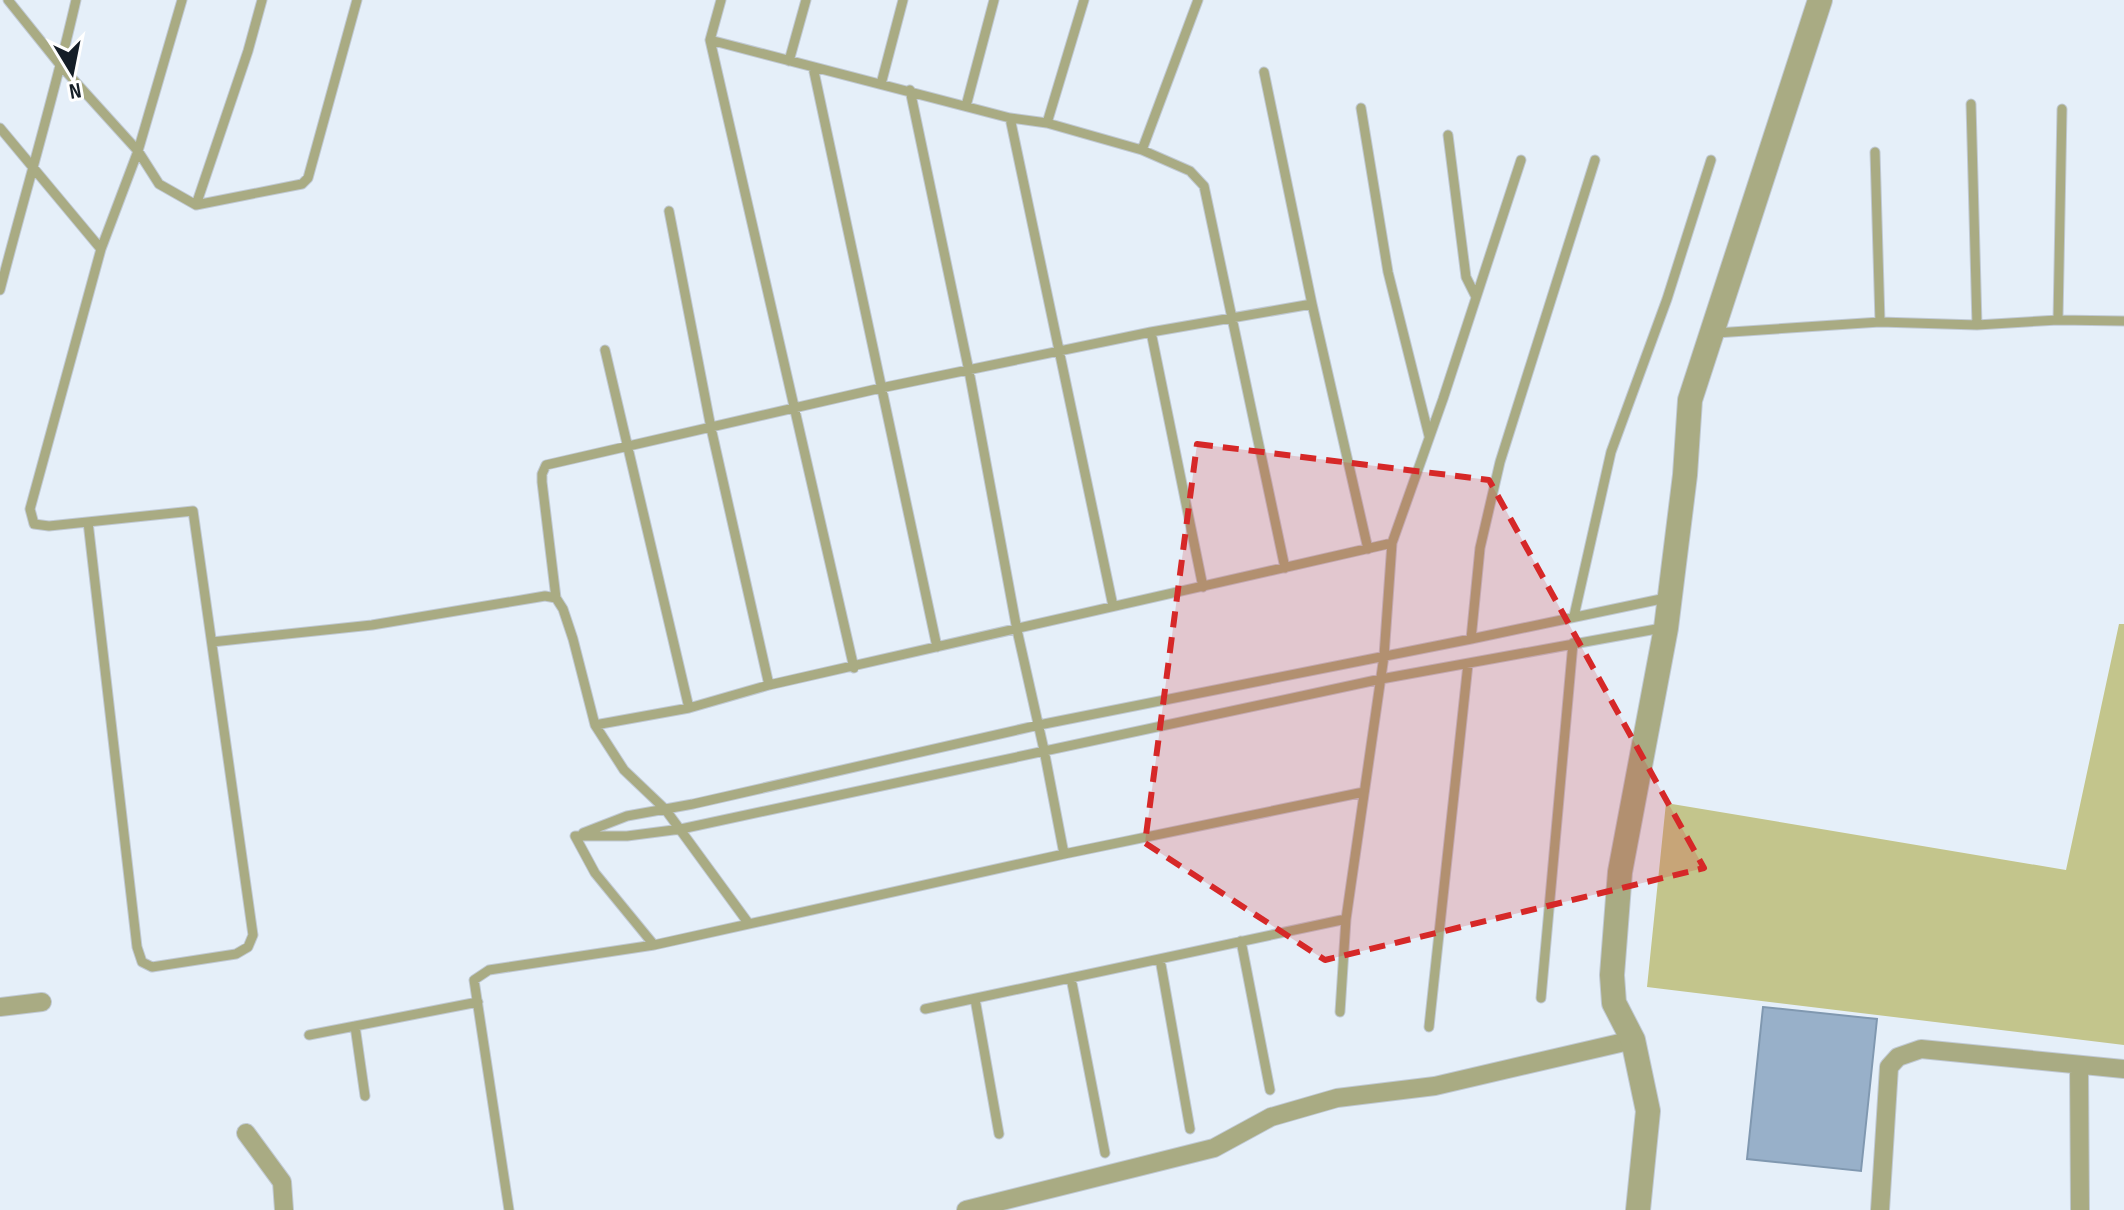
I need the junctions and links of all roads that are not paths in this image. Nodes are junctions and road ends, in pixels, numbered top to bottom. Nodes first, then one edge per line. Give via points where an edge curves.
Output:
1 (8, 0) edge
2 (76, 0) edge
3 (182, 0) edge
4 (262, 0) edge
5 (357, 0) edge
6 (721, 0) edge
7 (806, 0) edge
8 (903, 0) edge
9 (994, 0) edge
10 (1084, 0) edge
11 (1198, 0) edge
12 (1820, 0) edge
13 (710, 40) junction
14 (789, 61) junction
15 (61, 66) junction
16 (813, 67) junction
17 (1264, 72) dead end
18 (881, 84) junction
19 (910, 90) junction
20 (1971, 104) dead end
21 (966, 106) junction
22 (1361, 108) dead end
23 (2062, 109) dead end
24 (1010, 118) junction
25 (1047, 123) junction
26 (0, 128) edge
27 (1448, 135) dead end
28 (1142, 150) junction
29 (138, 151) junction
30 (1875, 152) dead end
31 (1521, 160) dead end
32 (1595, 160) dead end
33 (1711, 160) dead end
34 (32, 165) junction
35 (196, 205) junction
36 (669, 211) dead end
37 (101, 249) junction
38 (0, 290) edge
39 (1476, 297) junction
40 (1312, 304) junction
41 (1233, 316) junction
42 (2058, 320) junction
43 (2124, 321) edge
44 (1880, 322) junction
45 (1977, 325) junction
46 (1151, 332) junction
47 (1712, 333) junction
48 (605, 350) dead end
49 (1058, 352) junction
50 (969, 371) junction
51 (881, 388) junction
52 (796, 408) junction
53 (711, 428) junction
54 (1429, 436) junction
55 (627, 446) junction
56 (88, 522) junction
57 (1392, 543) junction
58 (1368, 549) junction
59 (1285, 568) junction
60 (1203, 587) junction
61 (1669, 597) junction
62 (556, 598) junction
63 (1113, 606) junction
64 (1574, 616) junction
65 (1666, 628) junction
66 (1017, 630) junction
67 (1471, 639) junction
68 (212, 642) junction
69 (1573, 643) junction
70 (937, 647) junction
71 (1384, 656) junction
72 (1468, 664) junction
73 (854, 668) junction
74 (1381, 679) junction
75 (769, 685) junction
76 (689, 708) junction
77 (595, 725) junction
78 (1039, 725) junction
79 (1044, 750) junction
80 (1364, 792) junction
81 (665, 809) junction
82 (681, 829) junction
83 (575, 836) junction
84 (1064, 854) junction
85 (1346, 919) junction
86 (749, 924) junction
87 (1241, 941) junction
88 (654, 945) junction
89 (1160, 959) junction
90 (1071, 978) junction
91 (1541, 998) dead end
92 (975, 999) junction
93 (42, 1002) dead end
94 (478, 1002) junction
95 (0, 1007) edge
96 (925, 1009) dead end
97 (1340, 1012) dead end
98 (355, 1026) junction
99 (1429, 1027) dead end
100 (309, 1035) dead end
101 (1633, 1040) junction
102 (2079, 1065) junction
103 (2124, 1069) edge
104 (1270, 1090) dead end
105 (365, 1096) dead end
106 (1190, 1129) dead end
107 (246, 1133) dead end
108 (999, 1134) dead end
109 (1105, 1153) dead end
110 (284, 1210) edge
111 (509, 1210) edge
112 (966, 1210) edge
113 (1638, 1210) edge
114 (1880, 1210) edge
115 (2080, 1210) edge

1 - 15 lane
2 - 15 lane
3 - 29 lane
4 - 35 lane
5 - 35 lane via 308,178 302,184
6 - 13 lane
7 - 14 lane
8 - 18 lane
9 - 21 lane
10 - 25 lane
11 - 28 lane
12 - 47 street
13 - 14 lane
13 - 52 lane
14 - 16 lane
15 - 29 lane
15 - 34 lane
16 - 18 lane
16 - 51 lane
17 - 40 lane
18 - 19 lane
19 - 21 lane
19 - 50 lane
20 - 45 lane
21 - 24 lane
22 - 54 lane via 1388,272
23 - 42 lane
24 - 25 lane
24 - 49 lane
25 - 28 lane
26 - 34 lane
27 - 39 lane via 1466,277
28 - 41 lane via 1190,171 1204,186
29 - 35 lane via 159,184
29 - 37 lane
30 - 44 lane
31 - 39 lane
32 - 67 lane via 1500,462 1480,548
33 - 64 lane via 1611,452
34 - 37 lane
34 - 38 lane
36 - 53 lane
37 - 56 lane via 30,509 34,524
39 - 54 lane
40 - 41 lane
40 - 58 lane
41 - 46 lane
41 - 59 lane
42 - 43 lane
42 - 45 lane
44 - 45 lane
44 - 47 lane
46 - 49 lane
46 - 60 lane
47 - 61 street via 1690,400
48 - 55 lane
49 - 50 lane
49 - 63 lane
50 - 51 lane
50 - 66 lane
51 - 52 lane
51 - 70 lane
52 - 53 lane
52 - 73 lane
53 - 55 lane
53 - 75 lane
54 - 57 lane
55 - 62 lane via 546,465 542,474
55 - 76 lane
56 - 68 lane via 193,511
56 - 68 lane via 137,947 142,962 152,967 236,954 248,947 253,935
57 - 58 lane
57 - 71 lane
58 - 59 lane
59 - 60 lane
60 - 63 lane
61 - 64 lane
61 - 65 street
62 - 68 lane
62 - 77 lane via 573,639
63 - 66 lane
64 - 67 lane
65 - 69 lane
65 - 101 street via 1619,886 1614,1003
66 - 70 lane
66 - 78 lane
67 - 71 lane
69 - 72 lane
69 - 91 lane
70 - 73 lane
71 - 74 lane
71 - 78 lane
72 - 74 lane
72 - 99 lane
73 - 75 lane
74 - 79 lane
74 - 80 lane
75 - 76 lane
76 - 77 lane
77 - 81 lane via 624,770
78 - 79 lane
78 - 81 lane
79 - 82 lane
79 - 84 lane
80 - 84 lane
80 - 85 lane
81 - 82 lane
81 - 83 lane via 627,816
82 - 83 lane
82 - 86 lane
83 - 88 lane via 595,873
84 - 86 lane
85 - 87 lane
85 - 97 lane
86 - 88 lane
87 - 89 lane
87 - 104 lane
88 - 94 lane via 489,970 474,980
89 - 90 lane
89 - 106 lane
90 - 92 lane
90 - 109 lane
92 - 96 lane
92 - 108 lane
93 - 95 street
94 - 98 lane
94 - 111 lane
98 - 100 lane
98 - 105 lane
101 - 112 street via 1435,1086 1337,1098 1271,1117 1214,1148
101 - 113 street via 1648,1111
102 - 103 street
102 - 114 street via 1921,1049 1898,1057 1889,1067
102 - 115 street
107 - 110 street via 282,1182

